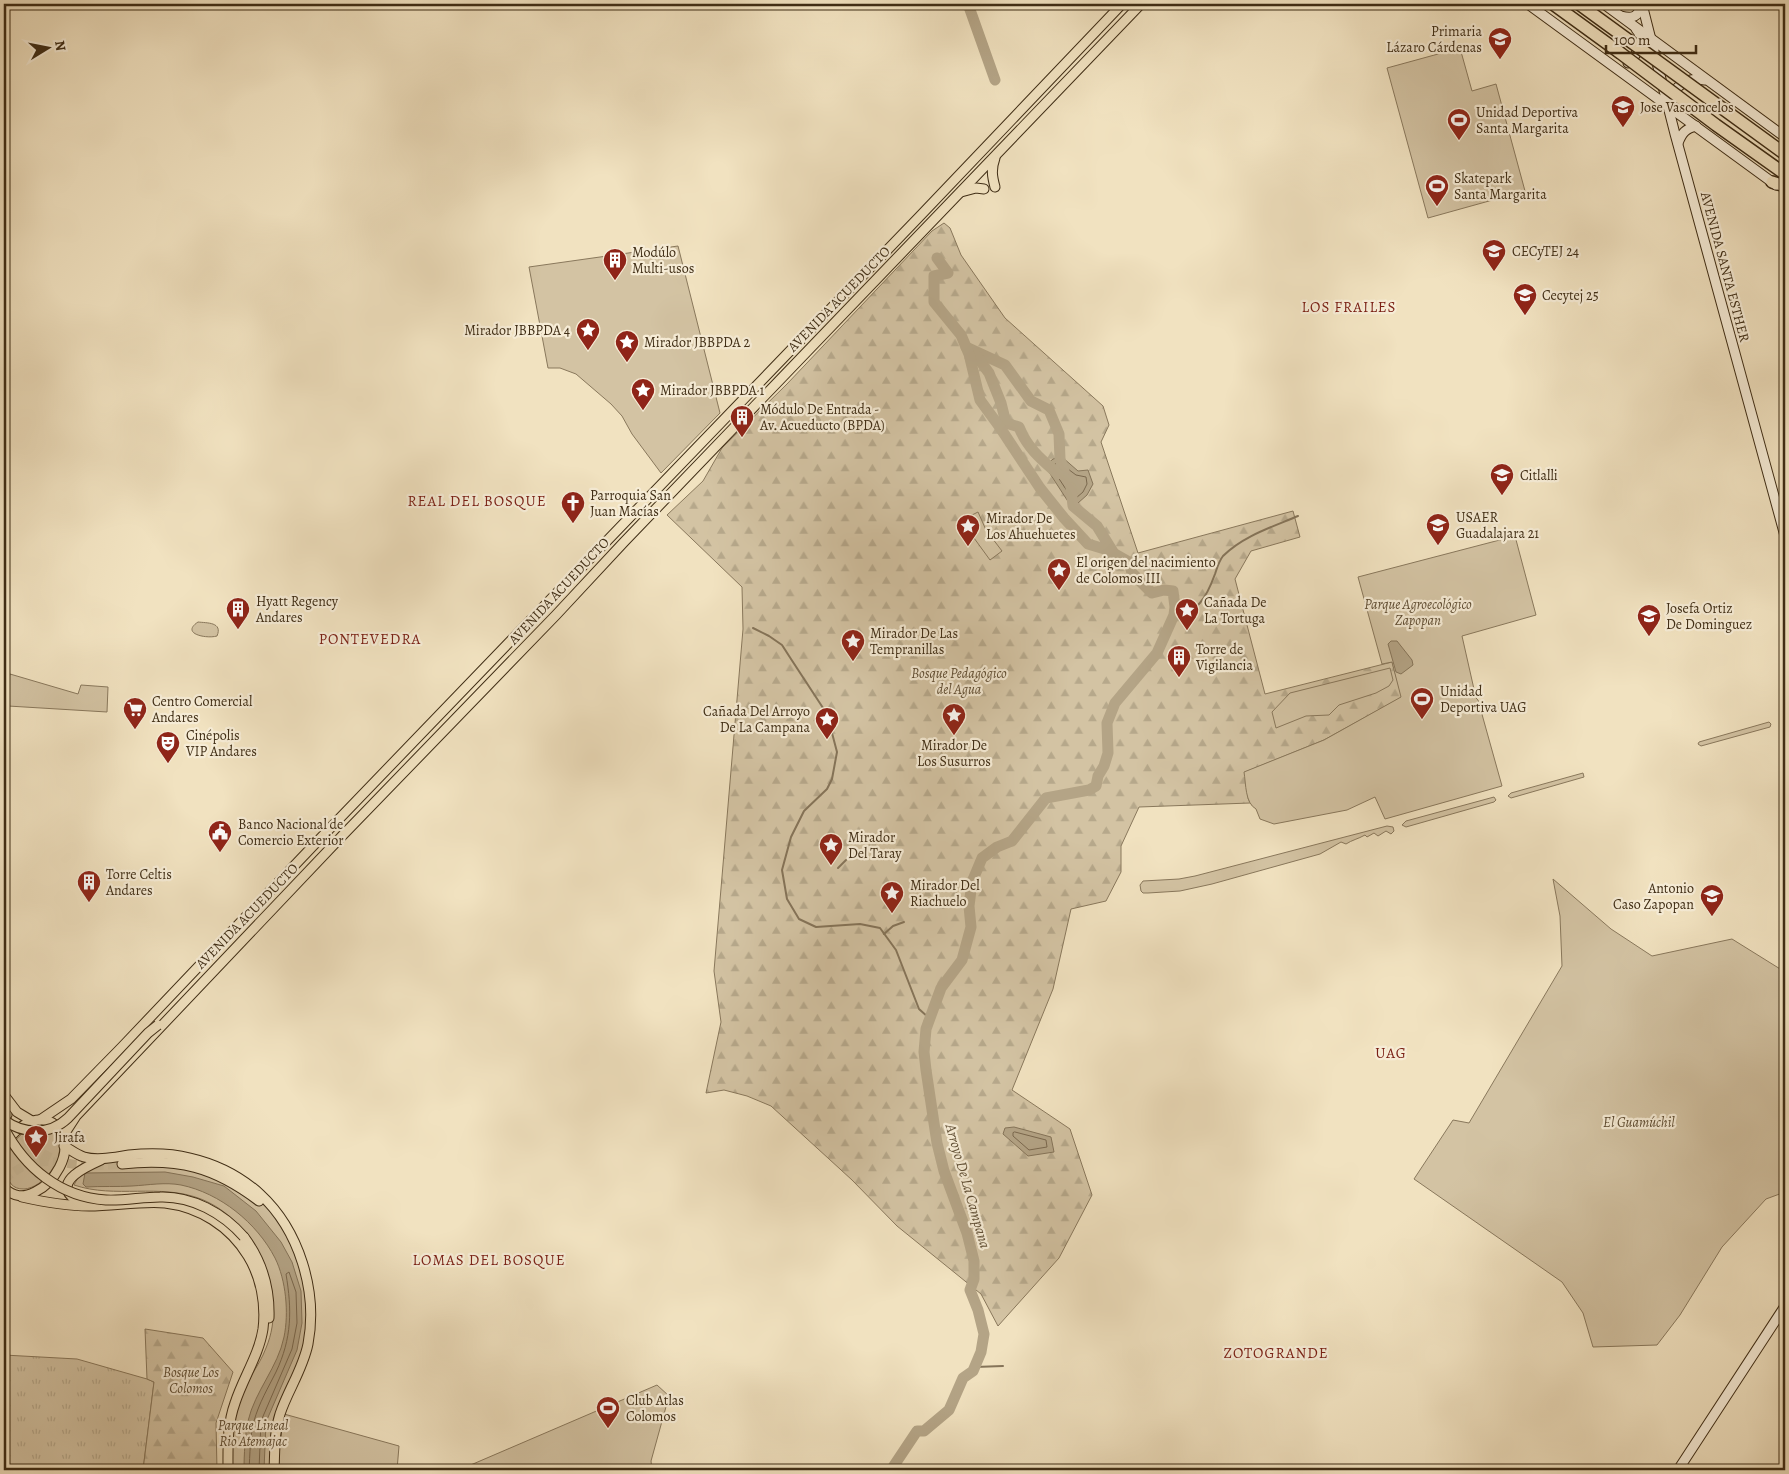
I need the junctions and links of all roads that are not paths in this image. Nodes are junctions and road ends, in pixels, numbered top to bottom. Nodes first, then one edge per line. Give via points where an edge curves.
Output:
1 (1122, 4) edge
2 (1140, 4) edge
3 (1528, 4) edge
4 (1553, 4) edge
5 (1578, 4) edge
6 (1604, 4) edge
7 (1642, 4) edge
8 (1620, 16) junction
9 (1635, 28) junction
10 (1651, 38) junction
11 (1610, 62) junction
12 (1628, 63) junction
13 (1691, 80) junction
14 (1708, 81) junction
15 (1669, 106) junction
16 (1683, 116) junction
17 (1696, 126) junction
18 (1785, 137) edge
19 (1678, 144) junction
20 (997, 154) junction
21 (1785, 154) edge
22 (1785, 174) edge
23 (1772, 182) junction
24 (1785, 186) edge
25 (996, 187) dead end
26 (984, 189) dead end
27 (1785, 191) edge
28 (960, 192) junction
29 (762, 380) junction
30 (771, 390) junction
31 (1785, 536) edge
32 (168, 1019) junction
33 (4, 1095) edge
34 (6, 1114) edge
35 (36, 1120) junction
36 (4, 1128) edge
37 (63, 1136) junction
38 (4, 1145) edge
39 (64, 1146) junction
40 (106, 1158) junction
41 (122, 1164) tunnel mouth
42 (4, 1188) edge
43 (17, 1196) junction
44 (4, 1198) edge
45 (113, 1204) junction
46 (281, 1219) junction
47 (1785, 1306) edge
48 (244, 1382) junction
49 (228, 1470) edge
50 (274, 1470) edge
51 (1678, 1470) edge

1 - 29 main road, AVENIDA ACUEDUCTO
2 - 20 main road, AVENIDA ACUEDUCTO
3 - 11 main road
4 - 22 highway, bridge
5 - 21 highway, bridge
6 - 8 main road
7 - 8 main road via 1636,17
7 - 10 main road, AVENIDA SANTA ESTHER
8 - 9 main road
9 - 10 main road
9 - 12 main road via 1639,33 1640,46
10 - 12 main road via 1642,55
10 - 14 main road
10 - 15 main road, AVENIDA SANTA ESTHER
11 - 12 main road
11 - 15 main road
13 - 14 main road
13 - 15 main road via 1677,88
13 - 16 main road via 1680,95
14 - 18 main road
15 - 16 main road
15 - 19 main road, AVENIDA SANTA ESTHER
16 - 17 main road
17 - 19 main road via 1682,133
17 - 23 main road
19 - 31 main road, AVENIDA SANTA ESTHER
20 - 25 main road via 992,168
20 - 28 main road, AVENIDA ACUEDUCTO
23 - 24 highway
23 - 27 main road
26 - 28 main road
28 - 30 main road, AVENIDA ACUEDUCTO
29 - 30 main road
29 - 35 main road, AVENIDA ACUEDUCTO via 122,1047 71,1098
30 - 32 main road, AVENIDA ACUEDUCTO
32 - 34 main road, bridge via 148,1033 58,1126 44,1131 28,1131 17,1128
32 - 37 main road, AVENIDA ACUEDUCTO via 76,1116
33 - 34 main road
34 - 35 main road
35 - 37 main road via 51,1123
35 - 38 main road, AVENIDA ACUEDUCTO via 16,1130
36 - 48 main road, bridge via 19,1154 32,1168 65,1190 87,1198 107,1200 159,1197 188,1201 218,1214 244,1237 262,1268 270,1304 263,1348
37 - 39 main road
39 - 40 main road via 84,1157
39 - 43 main road via 60,1165 49,1182 37,1192
40 - 45 main road via 76,1173 69,1182 68,1190 77,1199
40 - 46 main road via 158,1154 187,1157 222,1168 260,1194
41 - 46 main road via 170,1162 198,1168 241,1188
42 - 43 main road
43 - 44 main road
43 - 45 main road via 60,1204
45 - 48 main road via 181,1206 219,1224 244,1248 261,1287 264,1315 259,1346
46 - 50 main road via 303,1267 310,1320 304,1361 276,1430
47 - 51 main road
48 - 49 main road via 228,1432

